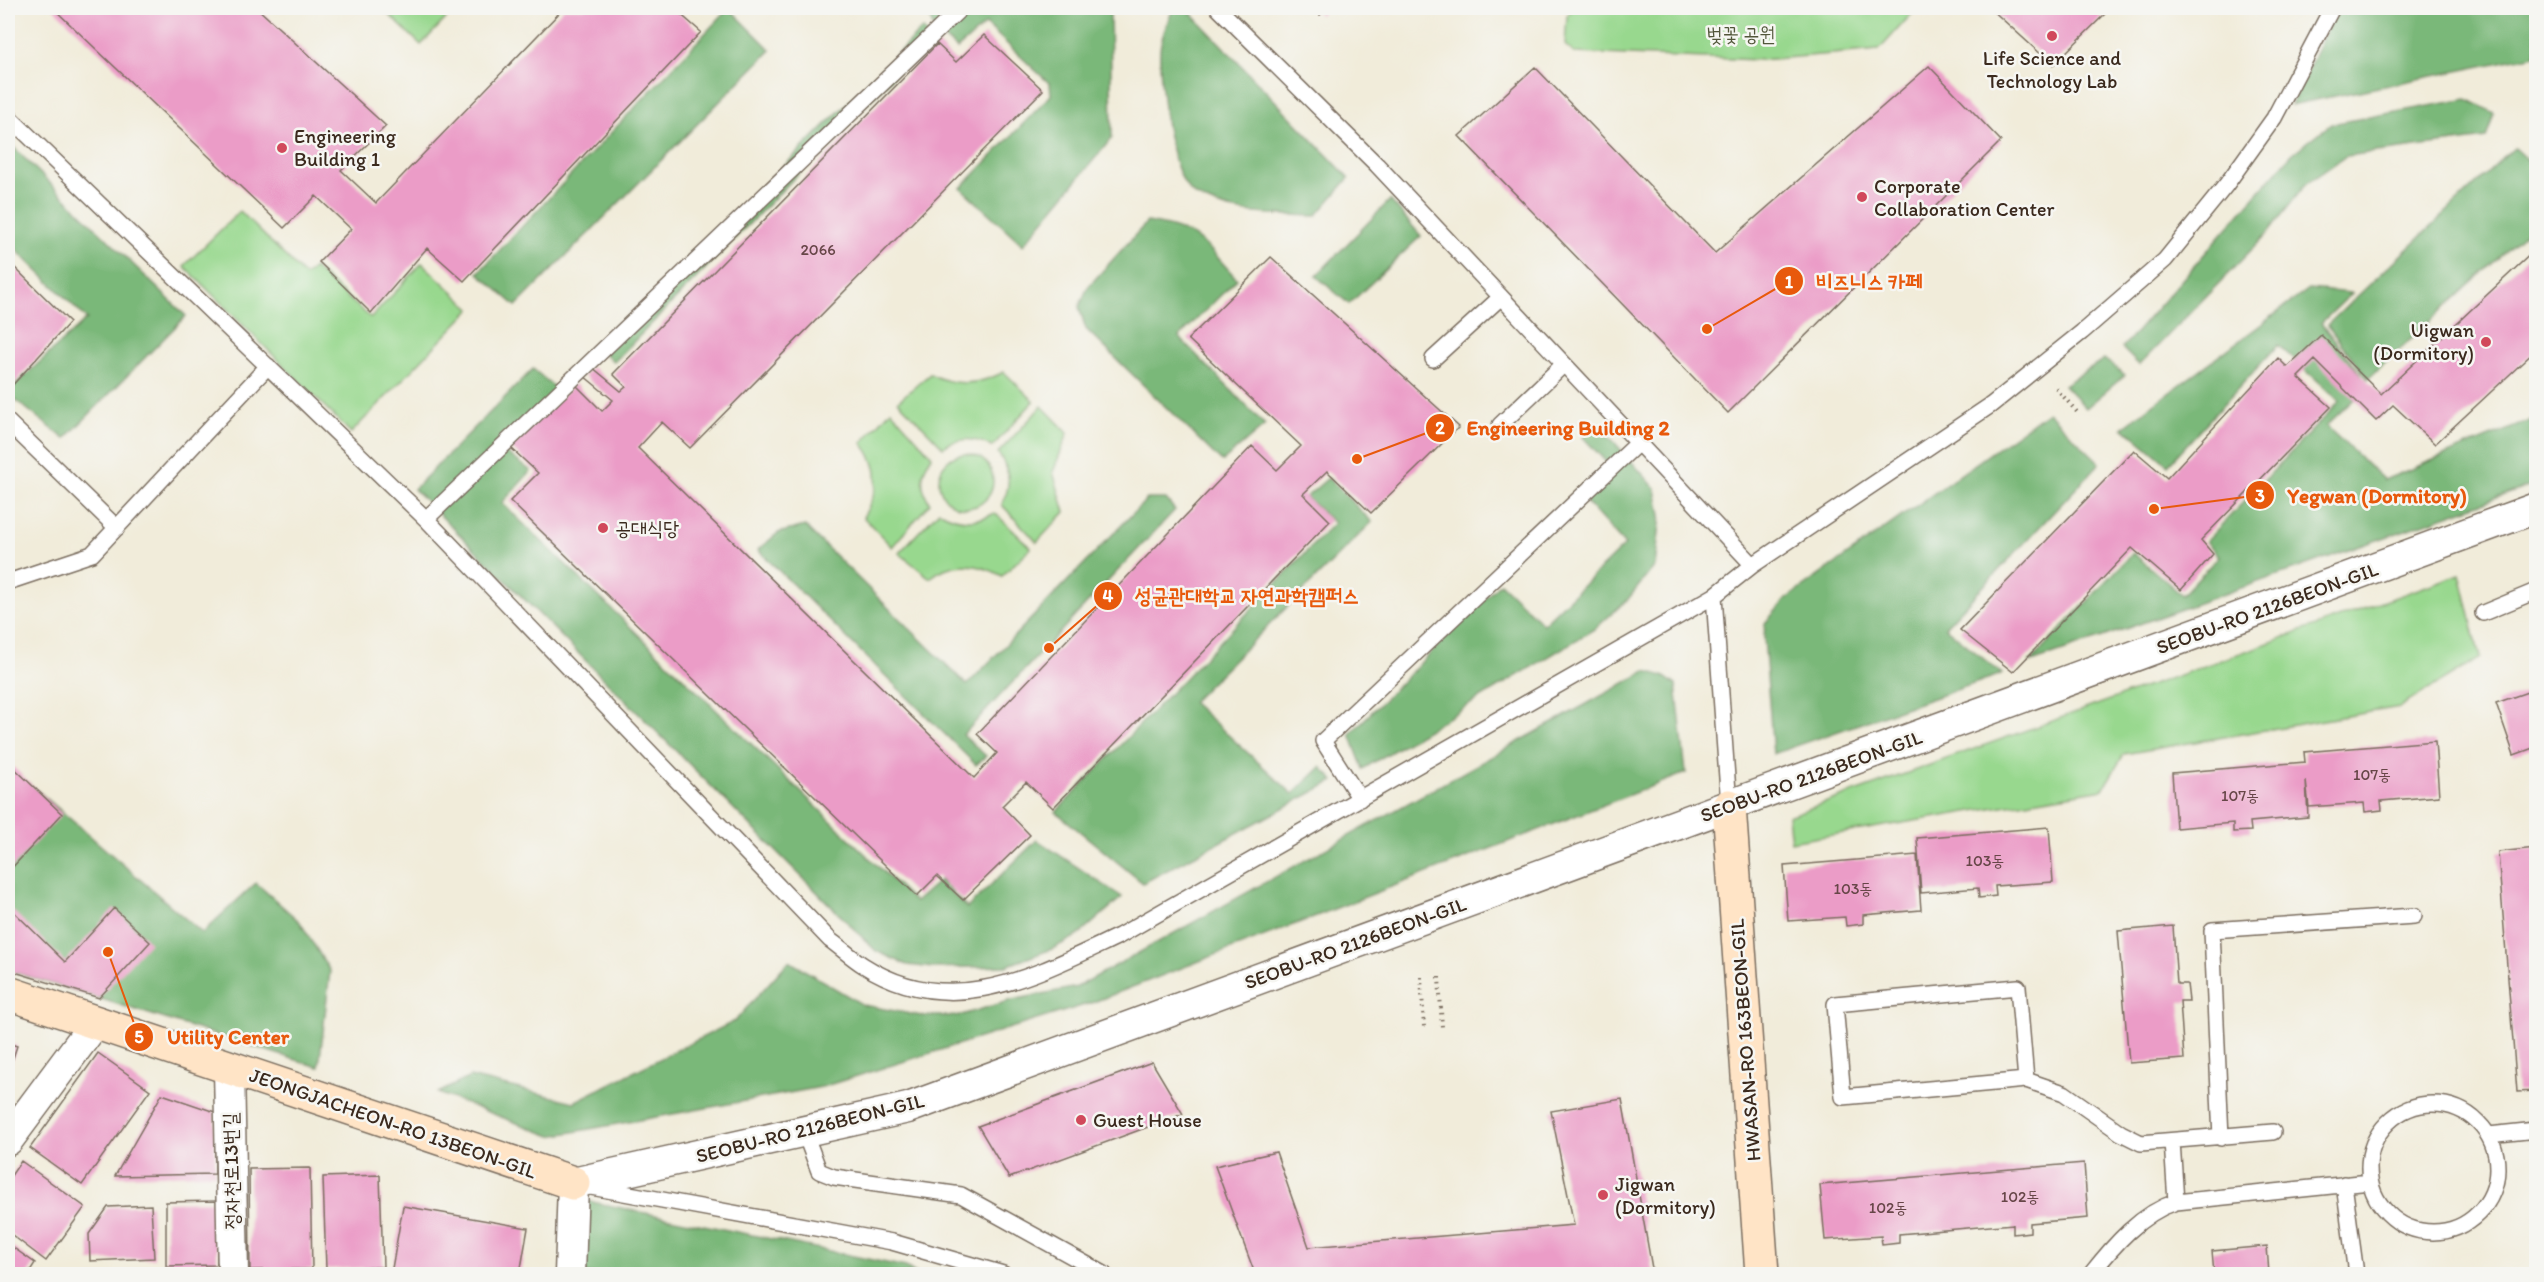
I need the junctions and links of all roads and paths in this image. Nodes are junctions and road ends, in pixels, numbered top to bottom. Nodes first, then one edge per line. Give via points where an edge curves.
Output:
1 (961, 8) edge
2 (1218, 8) edge
3 (2332, 8) edge
4 (8, 116) edge
5 (1501, 297) junction
6 (1433, 359) dead end
7 (1564, 364) junction
8 (268, 366) junction
9 (8, 422) edge
10 (1500, 425) dead end
11 (1638, 443) junction
12 (2536, 508) edge
13 (426, 519) junction
14 (117, 528) junction
15 (1753, 565) junction
16 (8, 582) edge
17 (2536, 591) edge
18 (1714, 596) junction
19 (2484, 613) dead end
20 (1359, 799) junction
21 (1729, 806) junction
22 (2414, 916) dead end
23 (1421, 977) dead end
24 (1439, 977) dead end
25 (8, 993) edge
26 (95, 1023) junction
27 (1442, 1027) dead end
28 (1424, 1028) dead end
29 (229, 1068) junction
30 (2026, 1080) junction
31 (2536, 1130) edge
32 (804, 1131) junction
33 (2273, 1132) dead end
34 (2489, 1135) junction
35 (2221, 1138) junction
36 (8, 1140) edge
37 (2172, 1142) junction
38 (2370, 1182) junction
39 (573, 1184) junction
40 (2344, 1184) junction
41 (2176, 1202) junction
42 (233, 1275) edge
43 (570, 1275) edge
44 (1003, 1275) edge
45 (1104, 1275) edge
46 (1762, 1275) edge
47 (2091, 1275) edge
48 (2356, 1275) edge

1 - 13 lane
2 - 5 lane via 1377,165
3 - 15 lane via 2274,118 2226,185 2164,260 1991,405
4 - 8 lane
5 - 6 lane
5 - 7 lane
7 - 10 lane
7 - 11 lane
8 - 13 lane
8 - 14 lane
9 - 14 lane
11 - 15 lane
11 - 20 lane via 1323,741
12 - 21 street, SEOBU-RO 2126BEON-GIL
13 - 20 lane via 830,940 864,966 912,987 965,993 1018,981 1119,936
14 - 16 lane via 93,554
15 - 18 lane
17 - 19 lane
18 - 20 lane
18 - 21 lane
21 - 32 street, SEOBU-RO 2126BEON-GIL via 908,1108
21 - 46 street, HWASAN-RO 163BEON-GIL
22 - 35 lane via 2211,930
23 - 28 path
24 - 27 path
25 - 26 street, JEONGJACHEON-RO 13BEON-GIL
26 - 29 street, JEONGJACHEON-RO 13BEON-GIL
26 - 36 street
29 - 39 street, JEONGJACHEON-RO 13BEON-GIL
29 - 42 street, 정자천로13번길
30 - 30 lane via 1843,1097 1835,1004 2018,987
30 - 37 lane via 2064,1093 2141,1143
31 - 34 lane
32 - 39 street, SEOBU-RO 2126BEON-GIL
32 - 45 lane via 819,1171 834,1177 961,1195
33 - 35 lane
34 - 38 lane via 2459,1109 2439,1104 2400,1113 2379,1134 2369,1162
34 - 38 lane via 2496,1154 2497,1174 2482,1211 2466,1224 2437,1232 2407,1227 2384,1209
35 - 37 lane
37 - 41 lane
38 - 40 lane
39 - 43 street
39 - 44 lane via 892,1242
40 - 41 lane
40 - 48 lane
41 - 47 lane via 2159,1208 2111,1250

